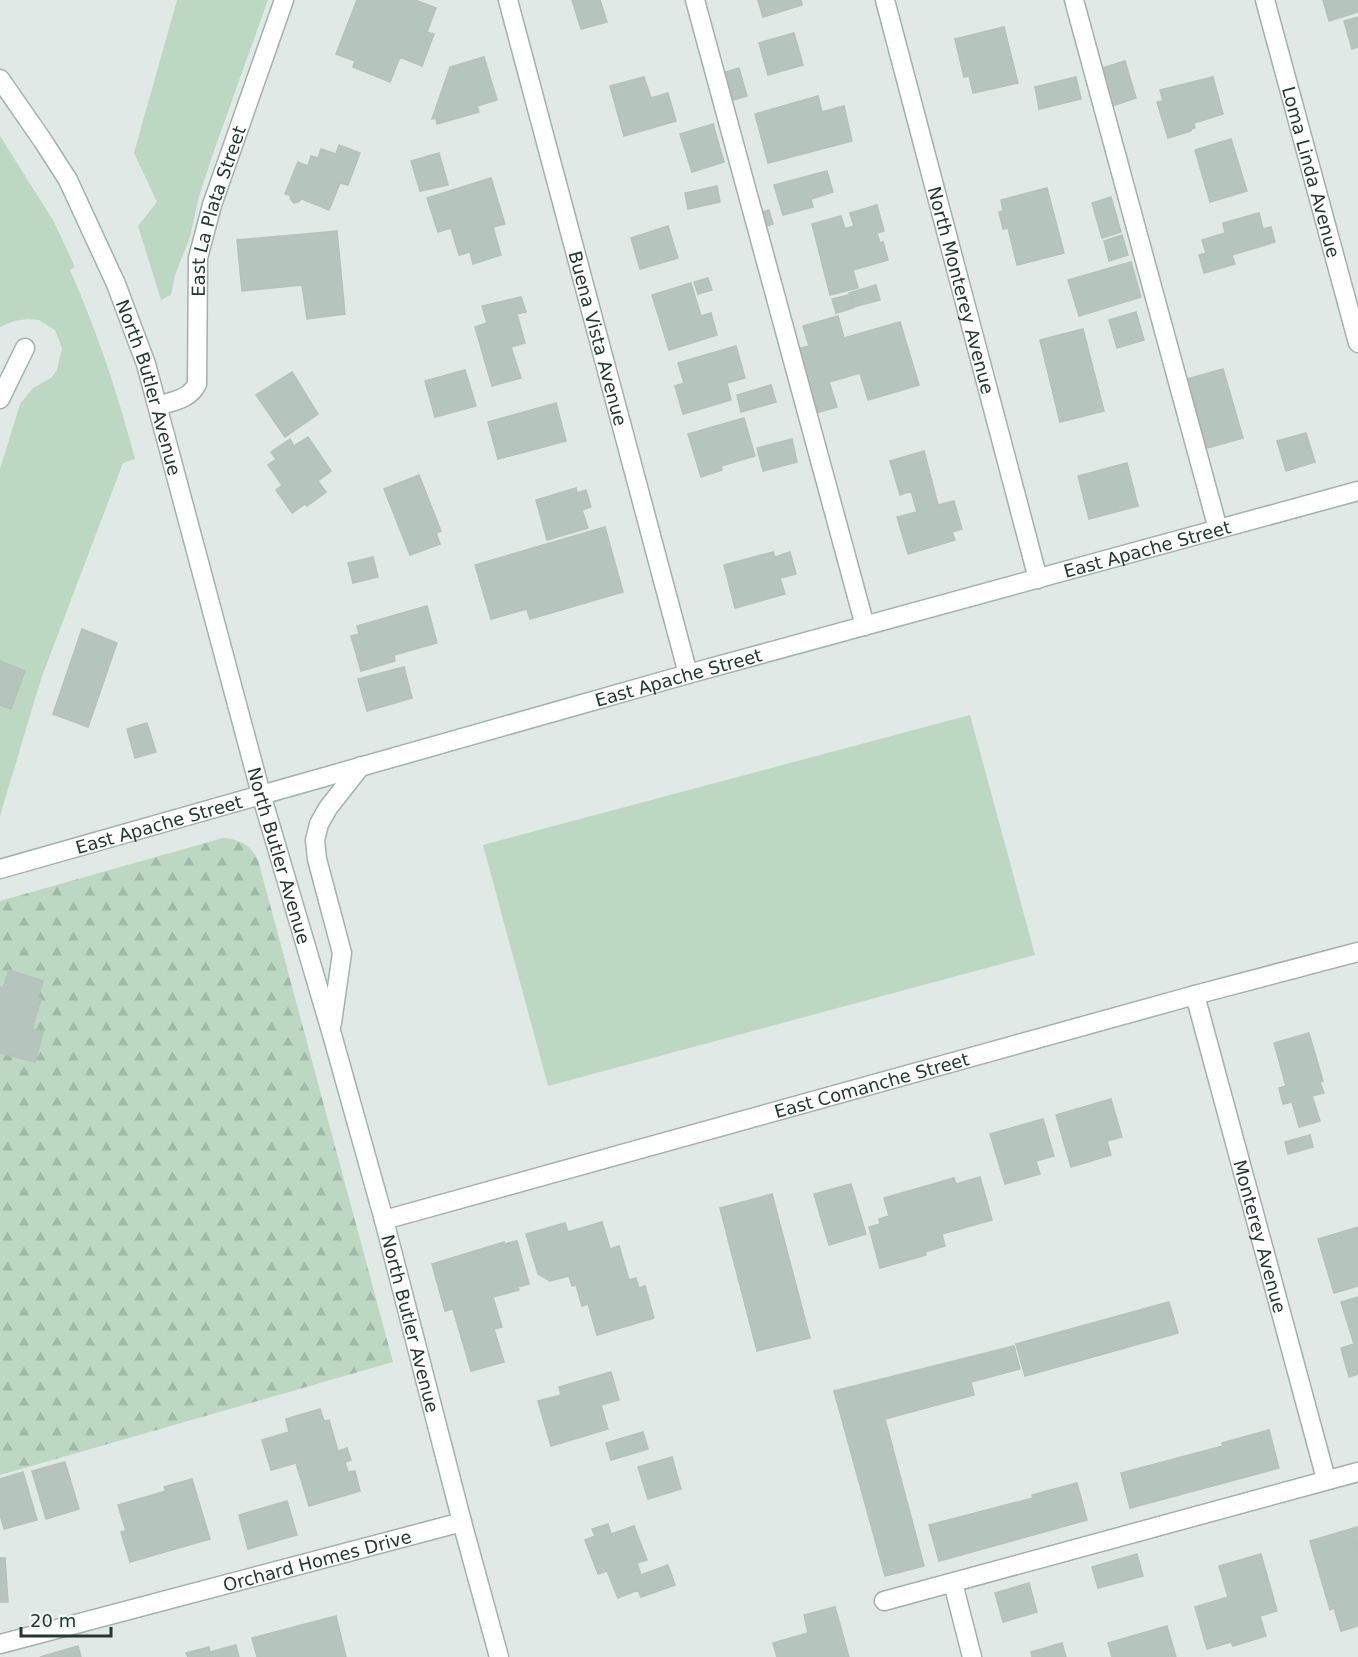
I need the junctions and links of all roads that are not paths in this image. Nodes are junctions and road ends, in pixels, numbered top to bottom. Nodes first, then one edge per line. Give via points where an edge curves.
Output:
1 (284, 0) edge
2 (508, 0) edge
3 (695, 0) edge
4 (885, 0) edge
5 (1074, 0) edge
6 (1265, 0) edge
7 (0, 79) edge
8 (1358, 343) edge
9 (25, 348) dead end
10 (0, 399) edge
11 (158, 406) junction
12 (1358, 491) edge
13 (1218, 529) junction
14 (1038, 579) junction
15 (865, 626) junction
16 (688, 674) junction
17 (361, 766) junction
18 (261, 794) junction
19 (0, 869) edge
20 (1358, 952) edge
21 (1195, 995) junction
22 (331, 1031) junction
23 (384, 1220) junction
24 (1358, 1472) edge
25 (1326, 1479) junction
26 (462, 1522) junction
27 (953, 1583) junction
28 (884, 1601) dead end
29 (0, 1644) edge
30 (499, 1657) edge
31 (972, 1657) edge

1 - 11 street, East La Plata Street via 212,205 198,258 197,384 186,397
2 - 16 street, Buena Vista Avenue
3 - 15 street
4 - 14 street, North Monterey Avenue
5 - 13 street
6 - 8 street, Loma Linda Avenue
7 - 11 street, North Butler Avenue via 68,180 117,284
9 - 10 street
11 - 18 street, North Butler Avenue
12 - 13 street, East Apache Street
13 - 14 street, East Apache Street
14 - 15 street, East Apache Street
15 - 16 street, East Apache Street
16 - 17 street, East Apache Street
17 - 18 street, East Apache Street
17 - 22 street via 328,808 315,840 342,953
18 - 19 street, East Apache Street
18 - 22 street, North Butler Avenue
20 - 21 street, East Comanche Street
21 - 23 street, East Comanche Street
21 - 25 street, Monterey Avenue
22 - 23 street, North Butler Avenue
23 - 26 street, North Butler Avenue
24 - 25 street
25 - 27 street
26 - 29 street, Orchard Homes Drive
26 - 30 street, North Butler Avenue
27 - 28 street
27 - 31 street

